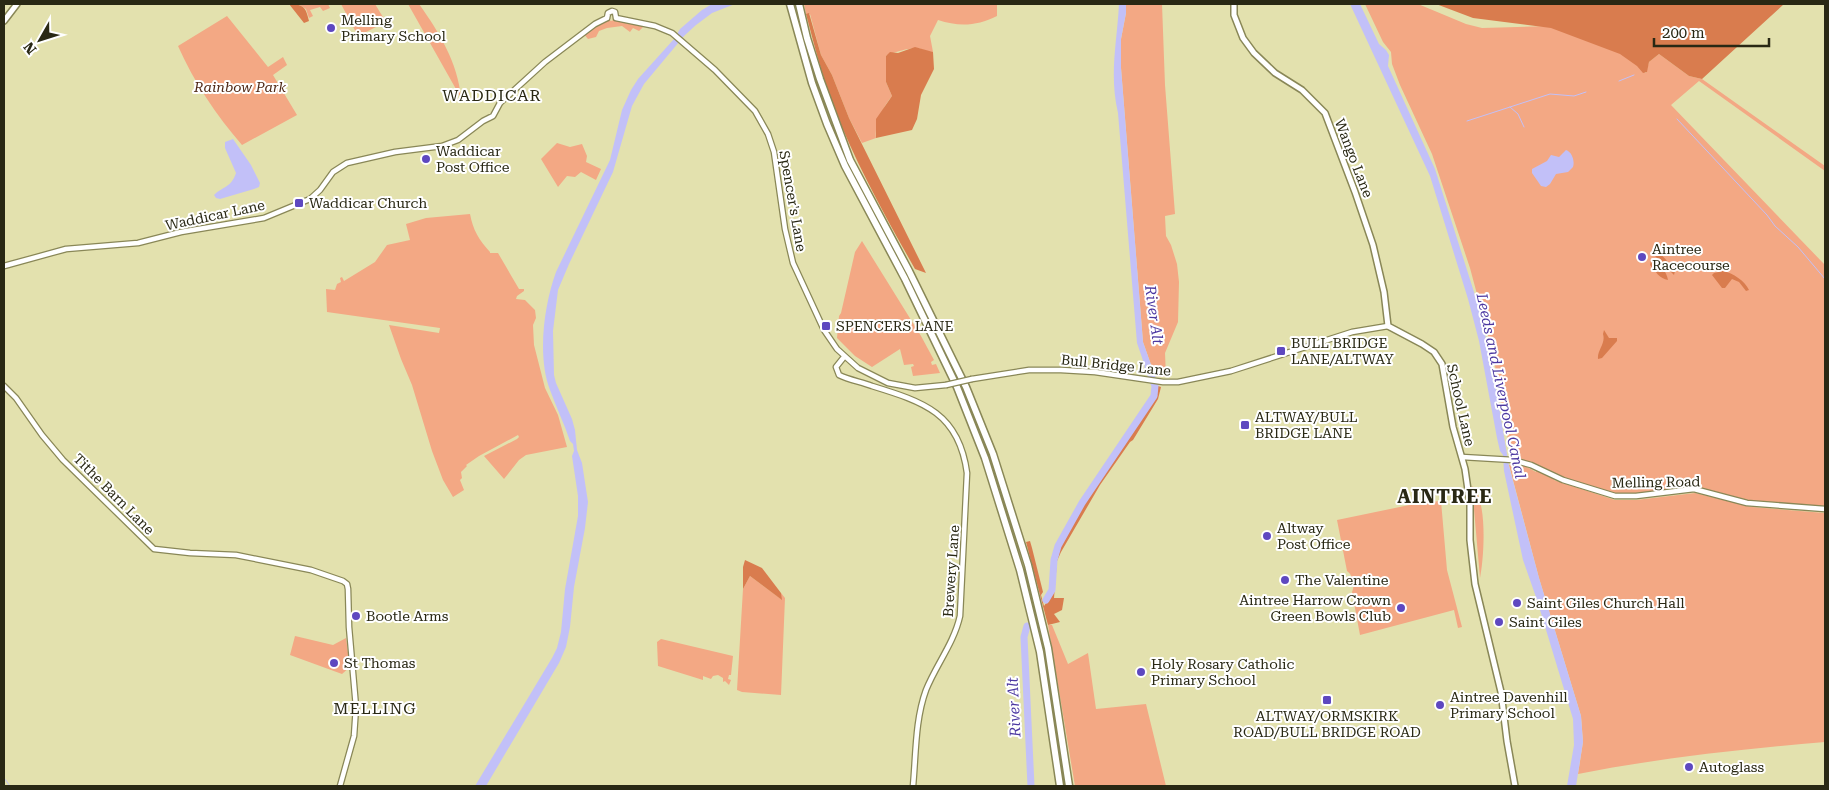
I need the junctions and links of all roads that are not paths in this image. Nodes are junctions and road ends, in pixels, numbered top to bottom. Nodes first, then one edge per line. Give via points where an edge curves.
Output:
1 (17, 4) edge
2 (790, 4) edge
3 (799, 4) edge
4 (1234, 4) edge
5 (607, 18) junction
6 (616, 18) junction
7 (4, 21) edge
8 (4, 266) edge
9 (1388, 326) junction
10 (844, 357) junction
11 (4, 386) edge
12 (1462, 457) junction
13 (1825, 510) edge
14 (340, 786) edge
15 (913, 786) edge
16 (1060, 786) edge
17 (1069, 786) edge
18 (1515, 786) edge

1 - 7 main road
2 - 16 highway via 812,82 845,166 957,387 985,458 1020,570 1040,652
3 - 17 highway via 820,79 850,160 966,387 992,454 1028,565 1048,648
4 - 9 main road, Wango Lane via 1234,15 1243,38 1254,53 1274,73 1302,90 1325,113 1373,245
5 - 6 street via 612,21
5 - 6 street via 612,11
5 - 8 street, Waddicar Lane via 545,62 500,103 493,116 458,140 442,146 347,163 334,172 310,199 264,218 138,243 66,249
6 - 10 street, Spencer's Lane via 672,33 755,111 774,152 793,263 824,330
9 - 10 street, Bull Bridge Lane, bridge via 1345,334 1231,371 1178,382 1094,372 1029,370 946,386 915,388 888,383 866,374
9 - 12 main road, School Lane via 1434,352 1442,364
10 - 15 street, Brewery Lane via 836,367 840,374 922,403 943,419 959,439 965,454 967,473 960,616 954,637 937,666 923,701
11 - 14 street, Tithe Barn Lane via 63,460 150,546 165,551 252,558 311,570 347,584 356,706 354,736
12 - 13 street, Melling Road via 1511,460 1615,496 1694,489 1747,503
12 - 18 main road, School Lane via 1470,504 1474,577 1499,683

